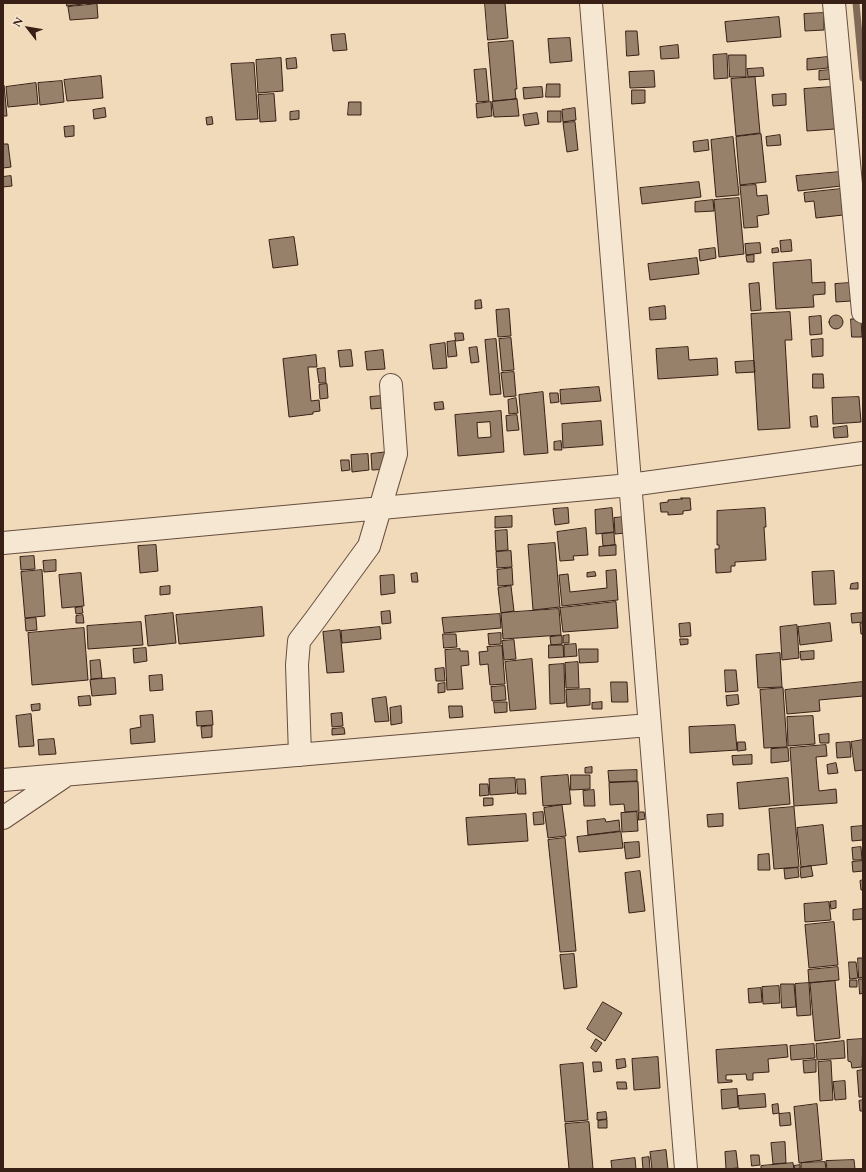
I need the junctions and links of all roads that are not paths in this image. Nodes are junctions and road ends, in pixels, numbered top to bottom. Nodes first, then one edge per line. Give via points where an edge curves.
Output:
1 (591, 3) edge
2 (834, 3) edge
3 (863, 312) edge
4 (391, 385) dead end
5 (863, 453) edge
6 (630, 485) junction
7 (380, 509) junction
8 (3, 543) edge
9 (649, 725) junction
10 (300, 755) junction
11 (66, 775) junction
12 (3, 780) edge
13 (3, 818) edge
14 (686, 1169) edge

1 - 6 street
2 - 3 street
4 - 7 street via 396,454
5 - 6 street
6 - 7 street
6 - 9 street
7 - 8 street
7 - 10 street via 369,546 299,641 297,665
9 - 10 street
9 - 14 street
10 - 11 street
11 - 12 street
11 - 13 street

